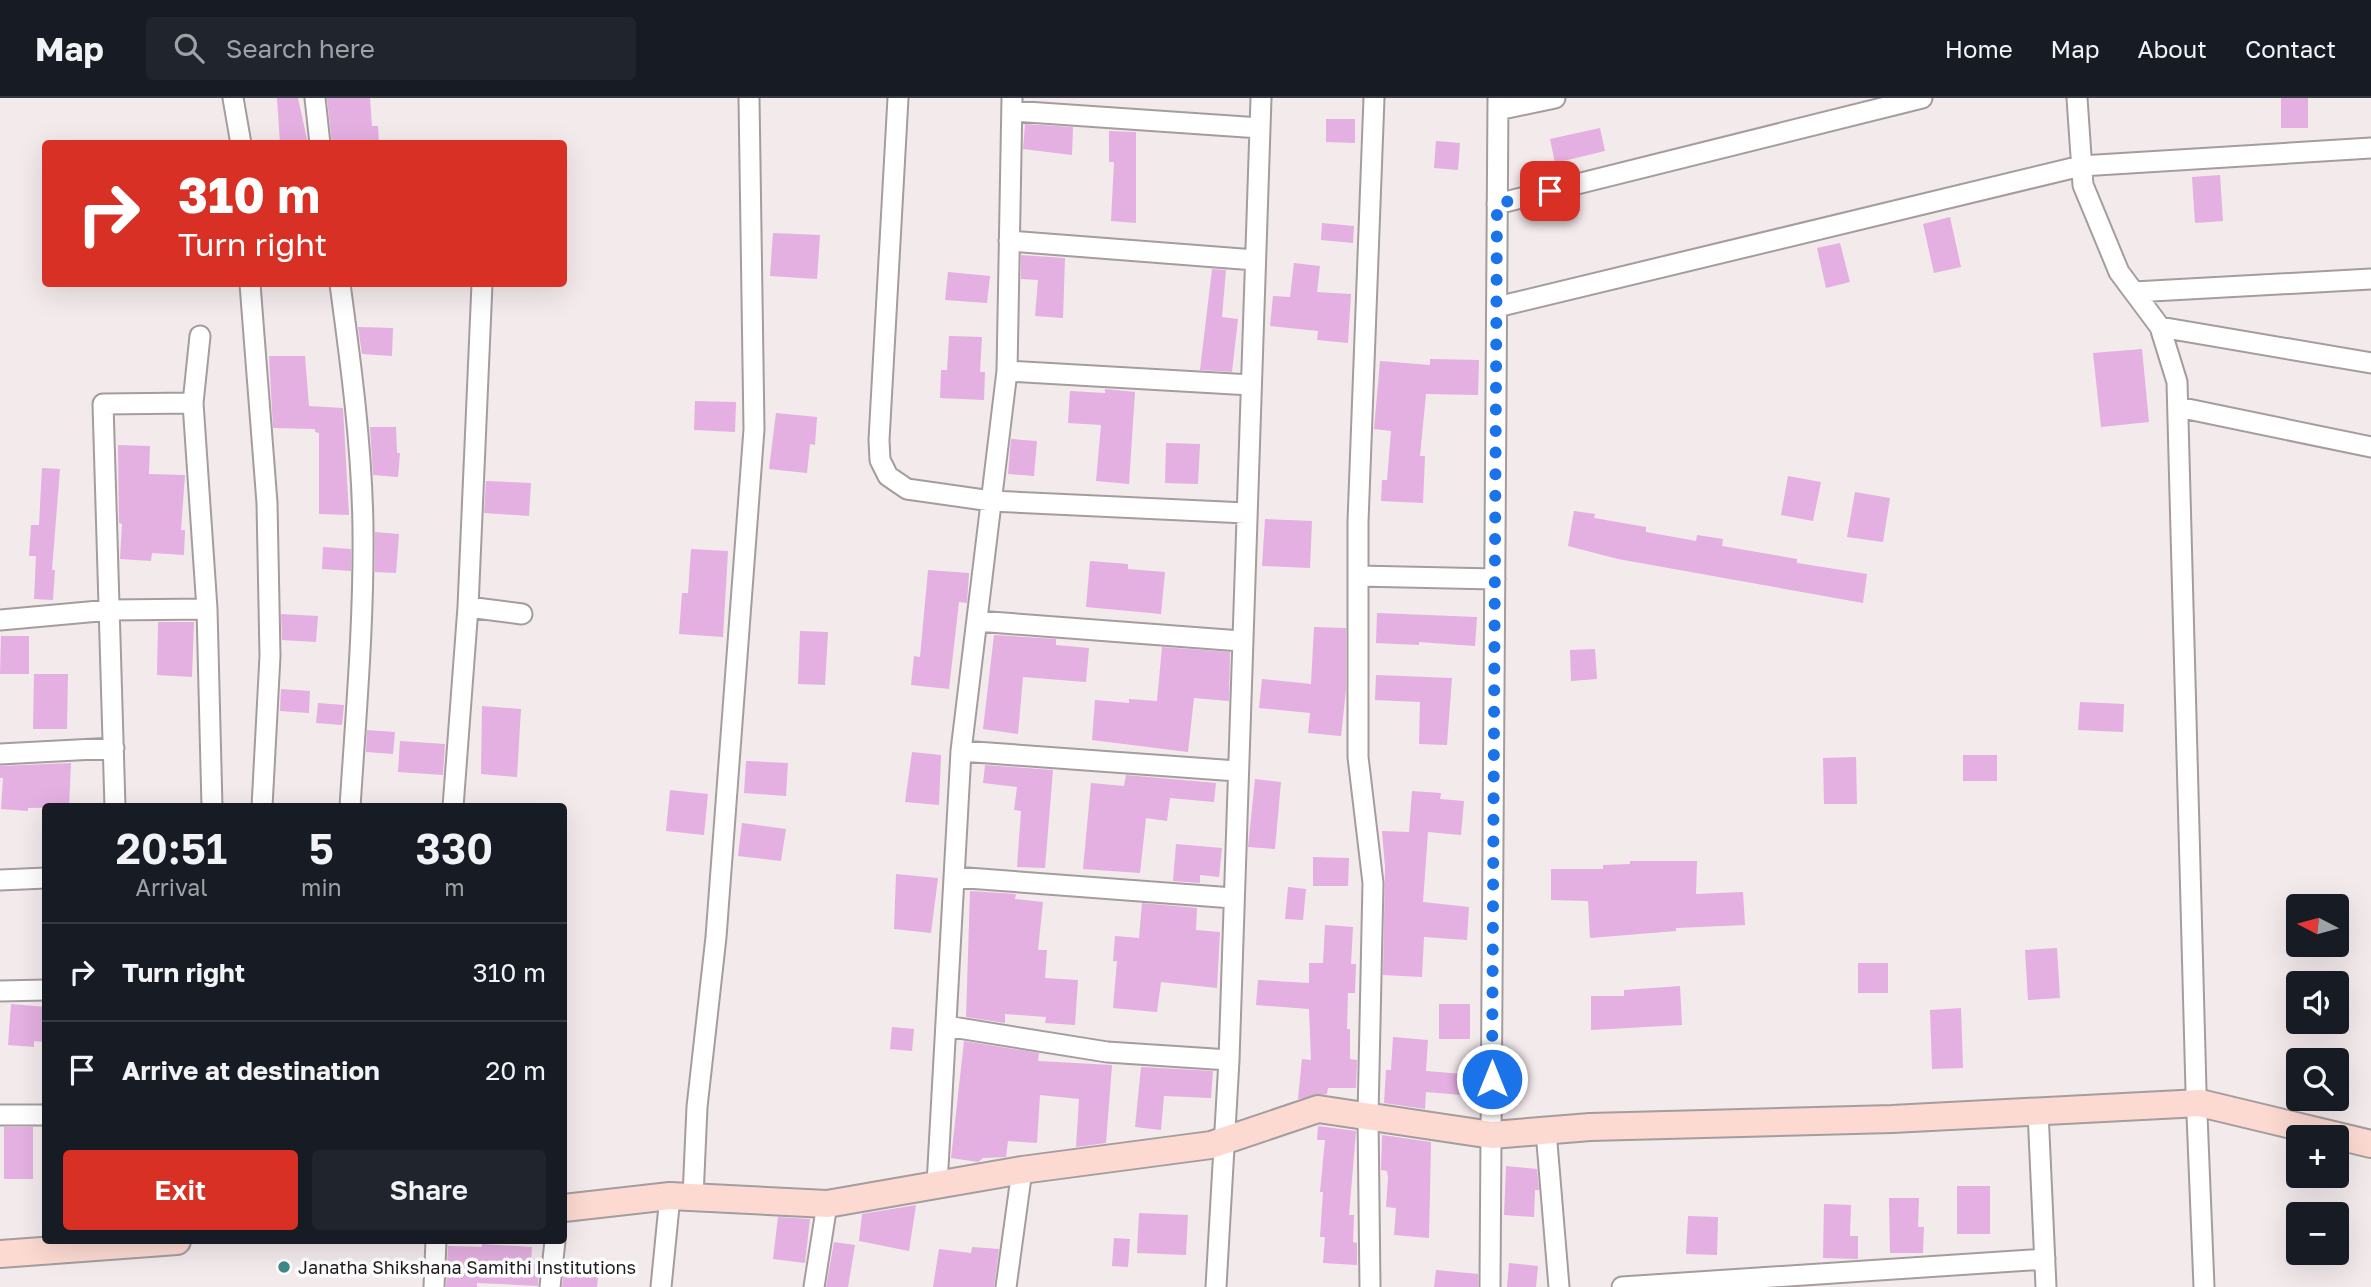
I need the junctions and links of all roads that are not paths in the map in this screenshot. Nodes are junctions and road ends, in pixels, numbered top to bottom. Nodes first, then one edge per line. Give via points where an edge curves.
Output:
1 (233, 98) edge
2 (315, 98) edge
3 (749, 98) edge
4 (898, 98) edge
5 (1261, 98) edge
6 (1374, 98) edge
7 (1555, 98) edge
8 (1922, 98) edge
9 (2077, 98) edge
10 (1012, 104) edge
11 (1498, 104) edge
12 (1260, 128) junction
13 (240, 140) edge
14 (320, 140) edge
15 (2371, 148) edge
16 (2081, 166) junction
17 (1497, 204) junction
18 (1009, 241) junction
19 (1255, 260) junction
20 (2371, 279) edge
21 (250, 287) edge
22 (340, 287) edge
23 (482, 287) edge
24 (2134, 292) junction
25 (1497, 307) junction
26 (2160, 327) junction
27 (200, 336) dead end
28 (2371, 363) edge
29 (1007, 371) junction
30 (1251, 386) junction
31 (193, 403) junction
32 (2178, 407) junction
33 (2371, 447) edge
34 (991, 501) junction
35 (1246, 513) junction
36 (1358, 576) junction
37 (1495, 579) junction
38 (468, 607) junction
39 (207, 609) junction
40 (110, 610) junction
41 (522, 614) dead end
42 (0, 620) edge
43 (977, 621) junction
44 (1241, 641) junction
45 (114, 748) junction
46 (961, 751) junction
47 (0, 754) edge
48 (1237, 771) junction
49 (115, 803) edge
50 (212, 803) edge
51 (262, 803) edge
52 (350, 803) edge
53 (453, 803) edge
54 (954, 877) junction
55 (42, 878) edge
56 (0, 880) edge
57 (1233, 898) junction
58 (42, 990) edge
59 (0, 991) edge
60 (946, 1026) junction
61 (1229, 1060) junction
62 (2197, 1104) junction
63 (2038, 1111) junction
64 (0, 1115) edge
65 (42, 1115) edge
66 (1368, 1116) junction
67 (1546, 1131) junction
68 (1492, 1135) junction
69 (1225, 1140) junction
70 (2371, 1144) edge
71 (1022, 1170) junction
72 (936, 1185) junction
73 (681, 1196) junction
74 (827, 1204) junction
75 (567, 1208) edge
76 (113, 1244) edge
77 (436, 1244) edge
78 (555, 1244) edge
79 (0, 1255) edge
80 (2045, 1259) junction
81 (434, 1287) edge
82 (550, 1287) edge
83 (661, 1287) edge
84 (814, 1287) edge
85 (1006, 1287) edge
86 (1216, 1287) edge
87 (1370, 1287) edge
88 (1490, 1287) edge
89 (1559, 1287) edge
90 (1622, 1287) edge
91 (2046, 1287) edge
92 (2204, 1287) edge

1 - 13 street
2 - 14 street
3 - 73 street via 754,429 716,937 697,1107
4 - 34 street via 880,460 888,476 907,489
5 - 12 street
6 - 36 street
7 - 11 street
8 - 17 street
9 - 16 street
10 - 12 street
10 - 18 street
11 - 17 street
12 - 19 street
15 - 16 street
16 - 24 street via 2082,185 2119,272
16 - 25 street
17 - 25 street
18 - 19 street
18 - 29 street
19 - 30 street
20 - 24 street
21 - 51 street via 268,517 270,656
22 - 52 street via 354,390 363,526
23 - 38 street
24 - 26 street
25 - 37 street
26 - 28 street
26 - 32 street via 2177,382
27 - 31 street
29 - 30 street
29 - 34 street
30 - 35 street
31 - 39 street
31 - 40 street via 103,404
32 - 33 street
32 - 62 street
34 - 35 street
34 - 43 street
35 - 44 street
36 - 37 street
36 - 66 street via 1358,757 1373,883
37 - 68 street
38 - 41 street
38 - 53 street
39 - 40 street
39 - 50 street
40 - 42 street
40 - 45 street
43 - 44 street
43 - 46 street
44 - 48 street
45 - 47 street
45 - 49 street
46 - 48 street
46 - 54 street
48 - 57 street
54 - 57 street
54 - 60 street
55 - 56 street
57 - 61 street
58 - 59 street
60 - 61 street via 1107,1052
60 - 72 street
61 - 69 street
62 - 63 street
62 - 70 street
62 - 92 street
63 - 67 street
63 - 80 street
64 - 65 street
66 - 68 street
66 - 69 street via 1318,1109
66 - 87 street
67 - 68 street
67 - 89 street
68 - 88 street
69 - 71 street
69 - 86 street
71 - 72 street
71 - 85 street
72 - 74 street
73 - 74 street
73 - 75 street
73 - 83 street
74 - 84 street
76 - 79 street
77 - 81 street
78 - 82 street
80 - 90 street
80 - 91 street

